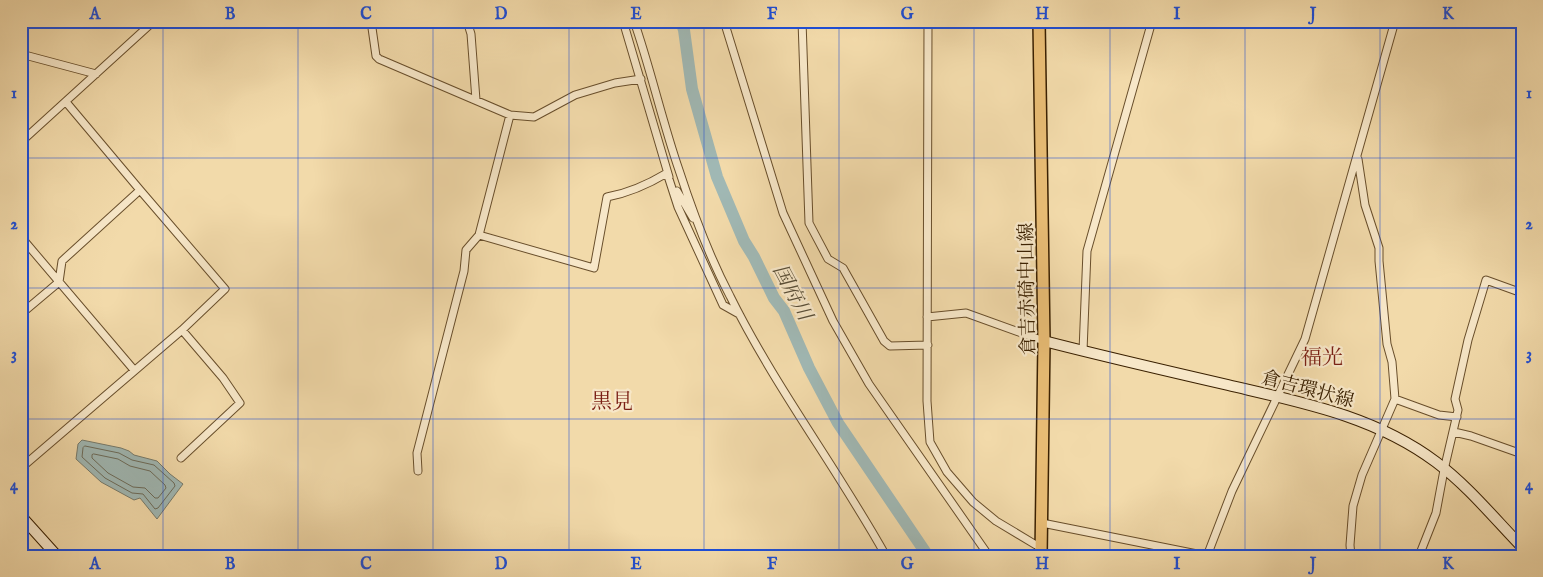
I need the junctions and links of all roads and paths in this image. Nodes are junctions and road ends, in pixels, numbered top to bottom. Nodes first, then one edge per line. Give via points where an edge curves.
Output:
1 (154, 21) edge
2 (371, 21) edge
3 (468, 21) edge
4 (623, 21) edge
5 (634, 21) edge
6 (724, 21) edge
7 (802, 21) edge
8 (928, 21) edge
9 (1040, 21) edge
10 (1152, 21) edge
11 (1395, 21) edge
12 (21, 54) edge
13 (96, 74) junction
14 (641, 79) junction
15 (476, 100) junction
16 (66, 102) junction
17 (510, 115) junction
18 (21, 142) edge
19 (1357, 155) junction
20 (667, 173) junction
21 (140, 190) junction
22 (697, 222) junction
23 (479, 235) junction
24 (21, 238) edge
25 (59, 282) junction
26 (1522, 293) edge
27 (21, 314) edge
28 (739, 314) junction
29 (928, 317) junction
30 (182, 330) junction
31 (1044, 341) junction
32 (928, 345) junction
33 (1083, 351) junction
34 (134, 370) junction
35 (1277, 397) junction
36 (1395, 398) junction
37 (1457, 417) junction
38 (1382, 430) junction
39 (1454, 432) junction
40 (1522, 454) edge
41 (181, 458) dead end
42 (21, 468) edge
43 (1444, 470) junction
44 (418, 471) dead end
45 (21, 516) edge
46 (1042, 523) junction
47 (1522, 546) edge
48 (1041, 552) edge
49 (57, 556) edge
50 (886, 556) edge
51 (989, 556) edge
52 (1207, 556) edge
53 (1351, 556) edge
54 (1419, 556) edge

1 - 13 street
2 - 15 street via 378,59
3 - 15 street
4 - 14 street
5 - 22 street
6 - 51 street via 783,213 833,321 869,384
7 - 32 street via 809,223 828,259 843,268 884,342 890,346
8 - 29 street
9 - 31 main road, 倉吉赤碕中山線
10 - 33 street via 1087,251
11 - 19 street
12 - 13 street
13 - 16 street
14 - 17 street via 575,95 534,117
14 - 20 street
15 - 17 street
16 - 18 street
16 - 21 street
17 - 23 street
19 - 35 street via 1305,339
19 - 36 street via 1364,205 1380,248 1387,344
20 - 22 street
20 - 23 street via 645,186 607,197 594,268
20 - 28 street via 678,207 723,305
21 - 25 street via 62,261
21 - 30 street via 225,289
22 - 28 street
23 - 44 street via 466,250 464,271 417,453
24 - 25 street
25 - 27 street
25 - 34 street
26 - 37 street via 1486,280 1455,399
28 - 50 street
29 - 31 street via 966,313
29 - 32 street
30 - 34 street
30 - 41 street via 240,403
31 - 33 main road, 倉吉環状線
31 - 46 main road, 倉吉赤碕中山線
32 - 48 street via 929,436 936,454 973,502
33 - 35 main road, 倉吉環状線
34 - 42 street
35 - 38 main road, 倉吉環状線 via 1363,421
35 - 52 street via 1232,491
36 - 37 street via 1439,415
36 - 38 street
37 - 39 street
38 - 43 main road, 倉吉環状線 via 1409,444
38 - 53 street via 1362,475 1353,506
39 - 40 street
39 - 43 street
43 - 47 main road, 倉吉環状線
43 - 54 street via 1436,513
45 - 49 main road
46 - 48 main road, 倉吉赤碕中山線
46 - 52 street

